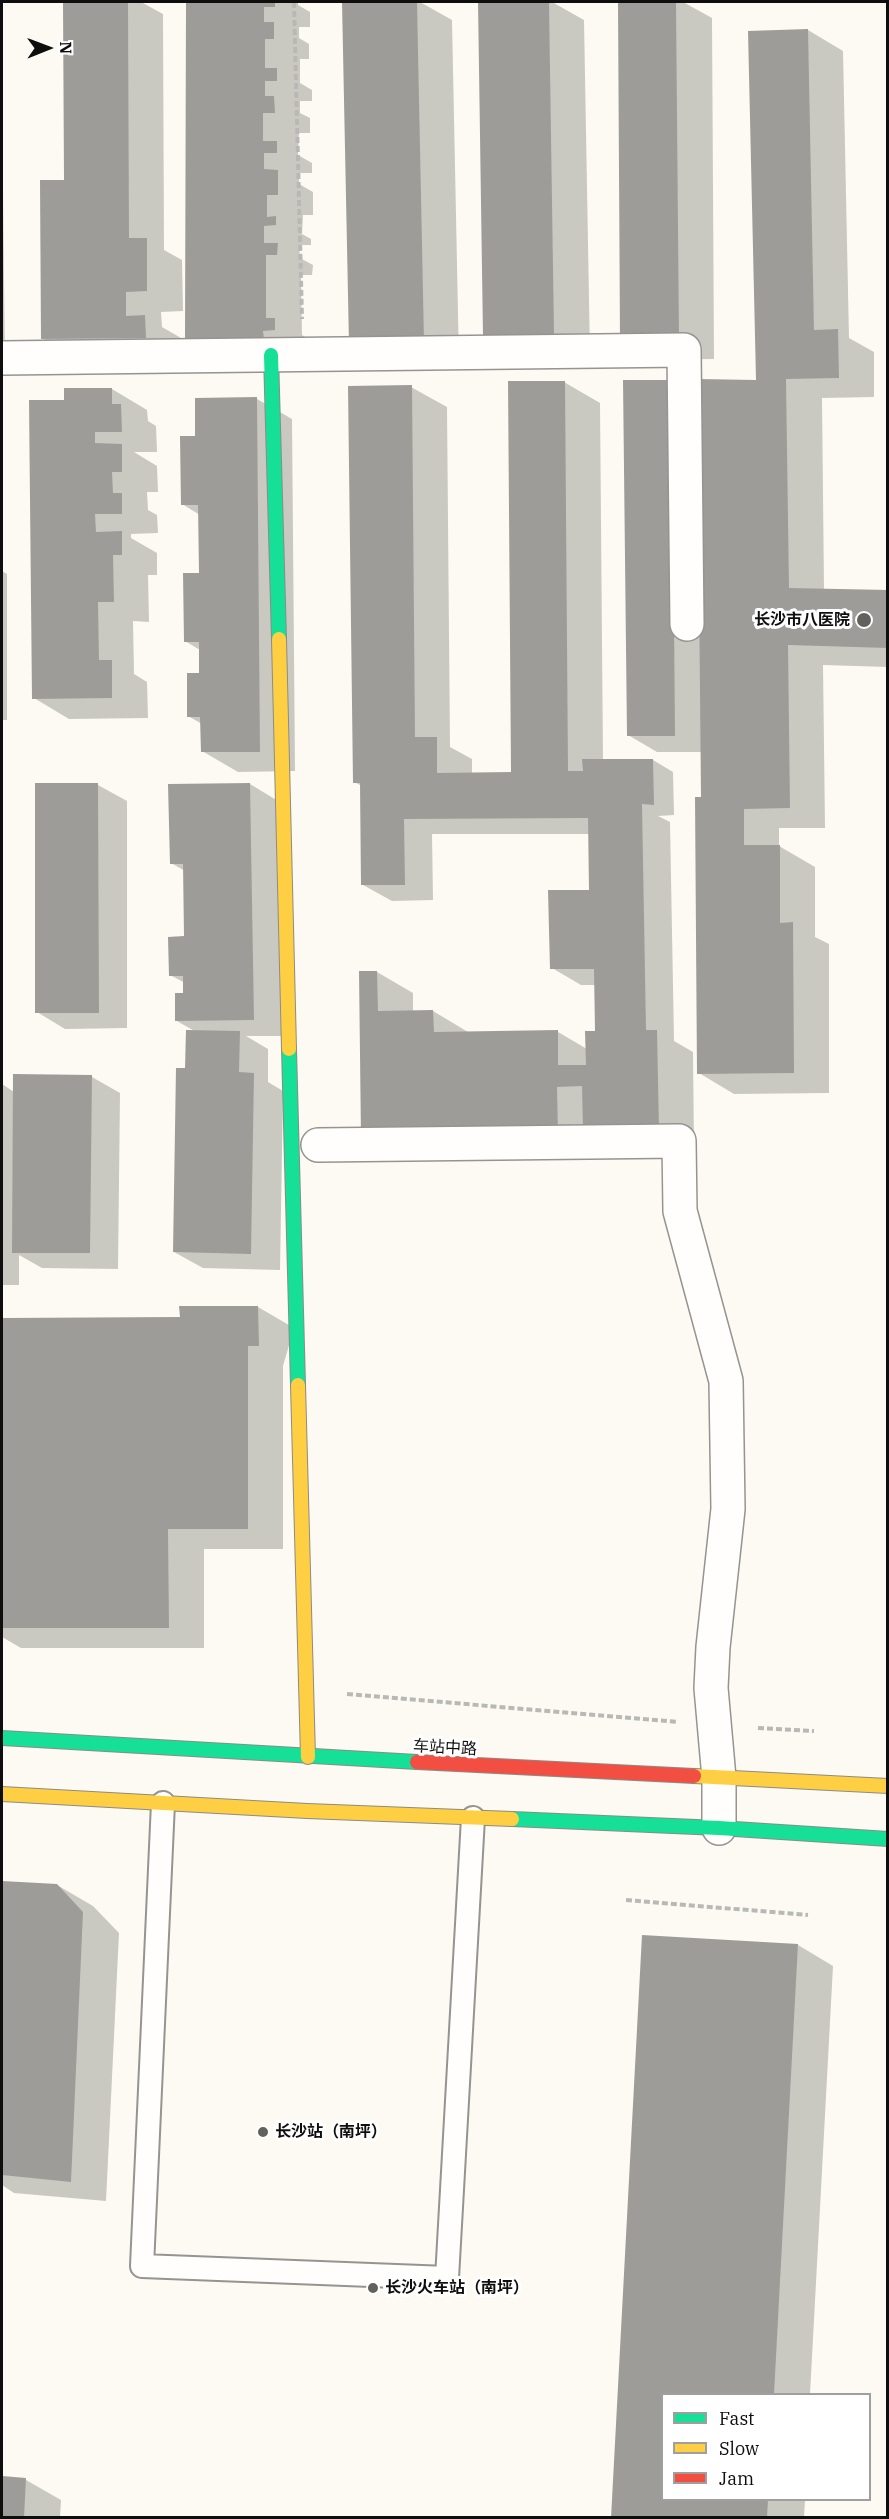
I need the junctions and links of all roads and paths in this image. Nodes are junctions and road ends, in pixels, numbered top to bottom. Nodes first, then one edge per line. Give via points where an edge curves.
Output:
1 (294, 2) edge
2 (287, 355) junction
3 (2, 358) edge
4 (687, 624) dead end
5 (318, 1145) dead end
6 (347, 1694) dead end
7 (685, 1723) dead end
8 (758, 1728) dead end
9 (814, 1731) dead end
10 (2, 1738) edge
11 (308, 1757) junction
12 (719, 1778) junction
13 (888, 1786) edge
14 (2, 1794) edge
15 (163, 1803) junction
16 (473, 1818) junction
17 (719, 1828) junction
18 (888, 1839) edge
19 (626, 1900) dead end
20 (808, 1915) dead end

1 - 2 path
2 - 3 street
2 - 4 street via 684,350
2 - 11 main road
5 - 12 street via 679,1142 680,1211 726,1381 728,1509 711,1688
6 - 7 path
8 - 9 path
10 - 11 main road, 车站中路
11 - 12 main road, 车站中路
12 - 13 main road, 车站中路
12 - 17 street
14 - 15 main road
15 - 16 main road
15 - 16 lane via 142,2266 447,2278
16 - 17 main road
17 - 18 main road
19 - 20 path

